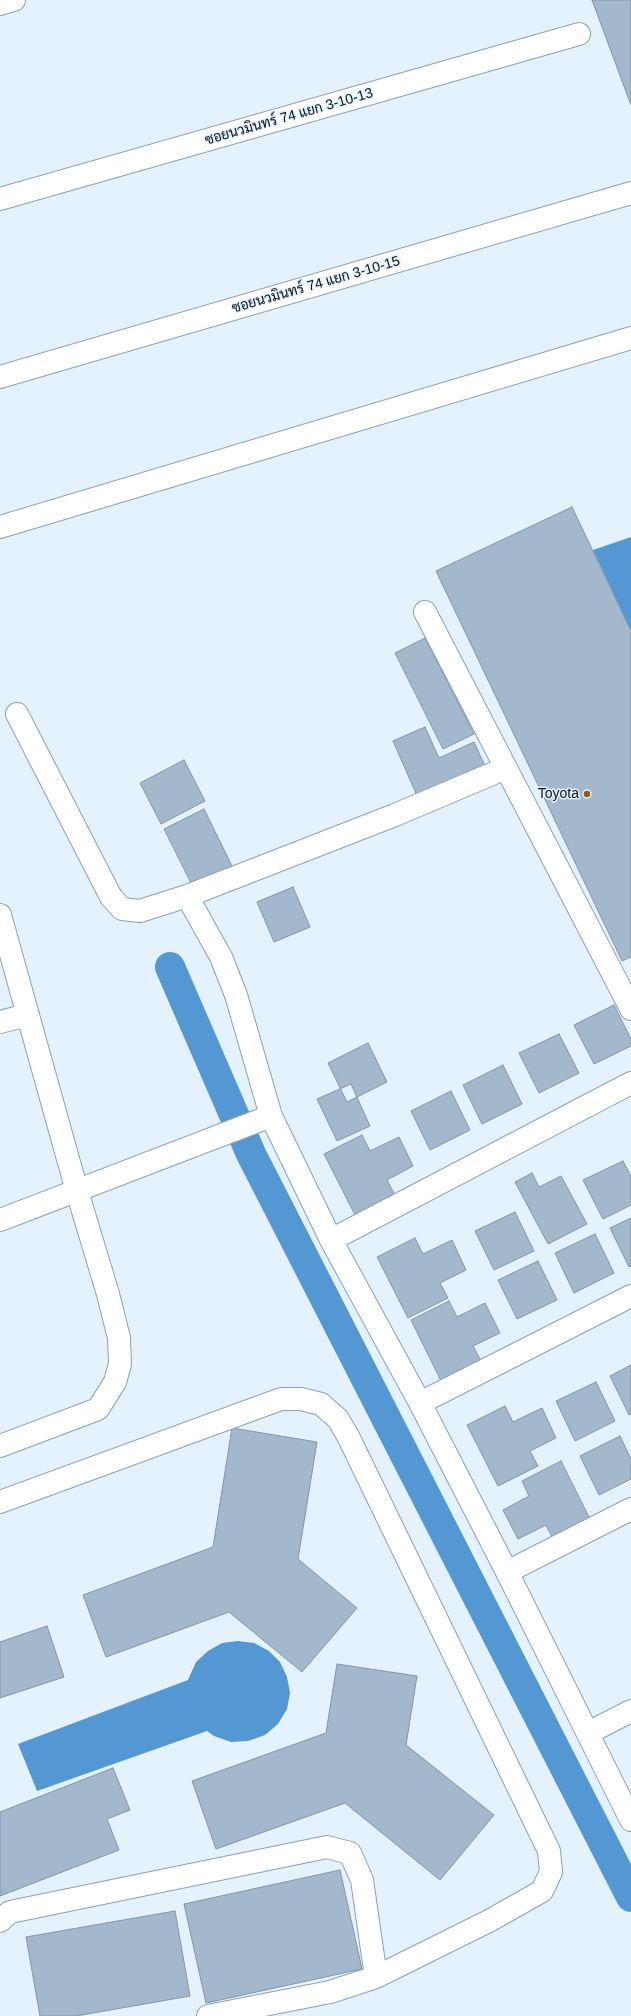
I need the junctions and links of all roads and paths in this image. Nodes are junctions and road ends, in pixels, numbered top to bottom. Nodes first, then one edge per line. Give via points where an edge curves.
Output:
1 (14, 0) edge
2 (0, 4) edge
3 (579, 34) dead end
4 (631, 193) edge
5 (0, 199) edge
6 (631, 338) edge
7 (0, 377) edge
8 (0, 527) edge
9 (425, 612) dead end
10 (17, 714) dead end
11 (506, 768) junction
12 (187, 896) junction
13 (0, 915) edge
14 (631, 1009) edge
15 (27, 1015) junction
16 (0, 1022) edge
17 (631, 1083) edge
18 (271, 1116) junction
19 (77, 1191) junction
20 (0, 1220) edge
21 (331, 1240) junction
22 (631, 1296) edge
23 (420, 1403) junction
24 (0, 1446) edge
25 (0, 1502) edge
26 (631, 1509) edge
27 (507, 1572) junction
28 (631, 1711) edge
29 (588, 1733) junction
30 (631, 1820) edge
31 (0, 1921) edge
32 (376, 1977) junction
33 (208, 2016) edge

1 - 2 street
3 - 5 street, ซอยนวมินทร์ 74 แยก 3-10-13
4 - 7 street, ซอยนวมินทร์ 74 แยก 3-10-15
6 - 8 street
9 - 11 street
10 - 12 street via 111,898 122,909 140,911
11 - 12 street via 395,815
11 - 14 street
12 - 18 street via 221,957 236,995
13 - 15 street
15 - 16 street
15 - 19 street
17 - 21 street
18 - 19 street
18 - 21 street
19 - 20 street
19 - 24 street via 119,1338 120,1364 115,1382 98,1409
21 - 23 street
22 - 23 street
23 - 27 street
25 - 32 street via 281,1399 301,1399 321,1404 338,1419 549,1851 551,1861 551,1872 542,1891 489,1921
26 - 27 street
27 - 29 street
28 - 29 street
29 - 30 street
31 - 32 street via 10,1912 327,1847 350,1853 362,1880
32 - 33 street via 330,1992

